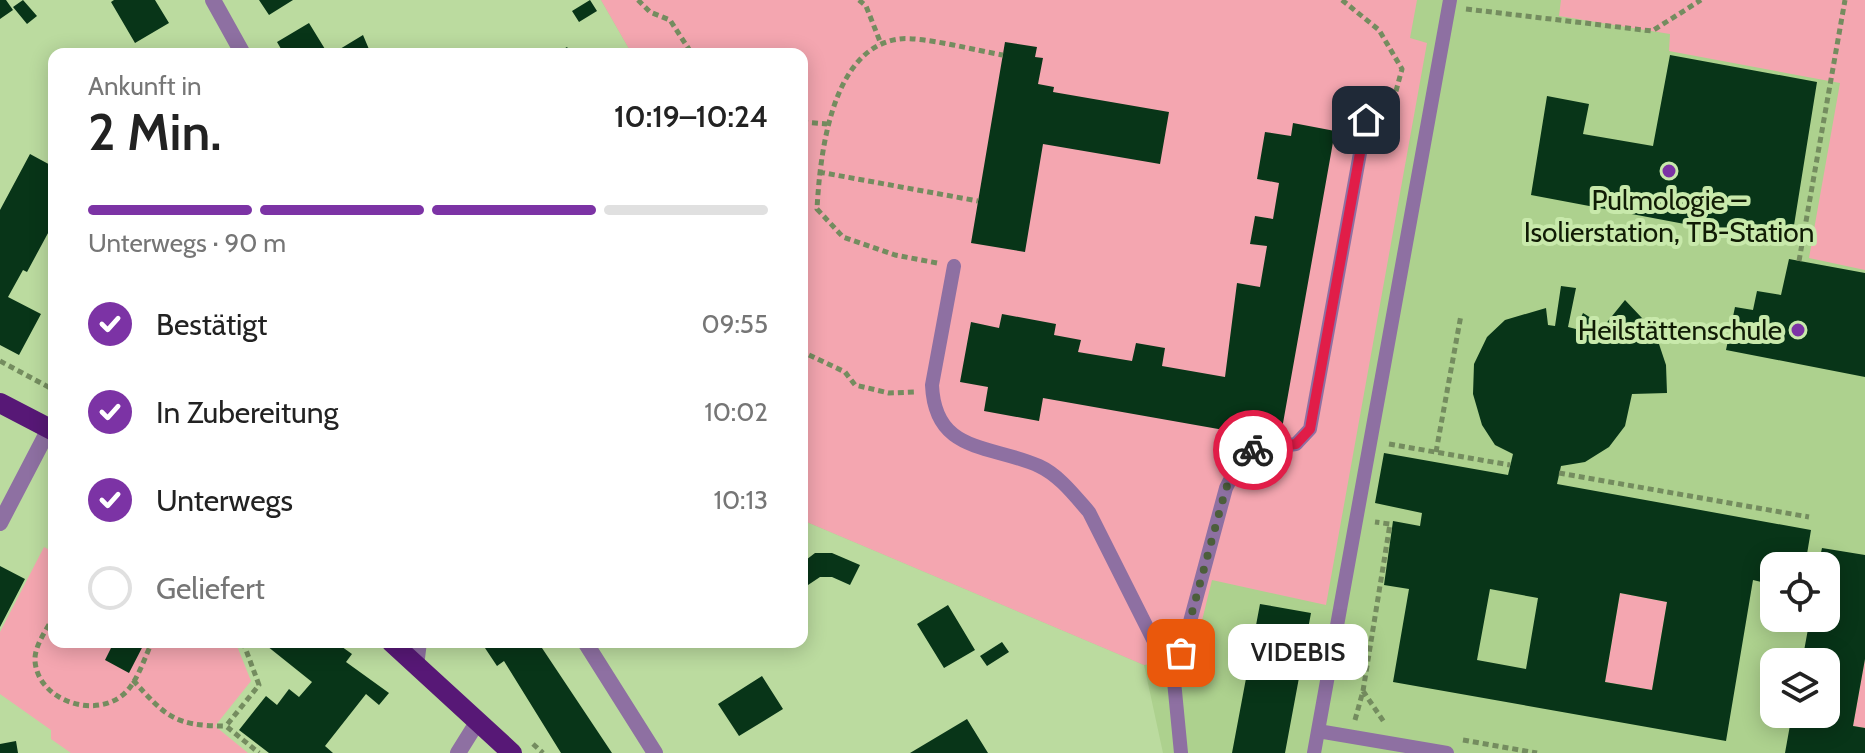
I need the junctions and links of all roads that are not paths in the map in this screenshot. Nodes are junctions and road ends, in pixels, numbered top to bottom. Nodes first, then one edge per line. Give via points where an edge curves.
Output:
1 (213, 0) edge
2 (1450, 3) edge
3 (240, 48) edge
4 (1366, 120) road end
5 (954, 266) road end
6 (0, 403) edge
7 (48, 428) edge
8 (48, 437) edge
9 (0, 523) edge
10 (398, 648) edge
11 (419, 648) edge
12 (589, 648) edge
13 (417, 666) junction
14 (1174, 681) junction
15 (478, 721) junction
16 (1318, 731) junction
17 (458, 753) edge
18 (512, 753) edge
19 (655, 753) edge
20 (1181, 753) edge
21 (1314, 753) edge
22 (1447, 753) edge

1 - 3 street
2 - 16 lane
4 - 14 lane via 1310,429 1296,444 1245,451 1226,488
5 - 14 lane via 932,391 941,422 958,441 1041,467 1069,489 1089,512
6 - 7 main road
8 - 9 street
10 - 13 main road
11 - 13 lane
12 - 19 street
13 - 15 main road
14 - 20 lane
15 - 17 street
15 - 18 main road
16 - 21 lane
16 - 22 lane

